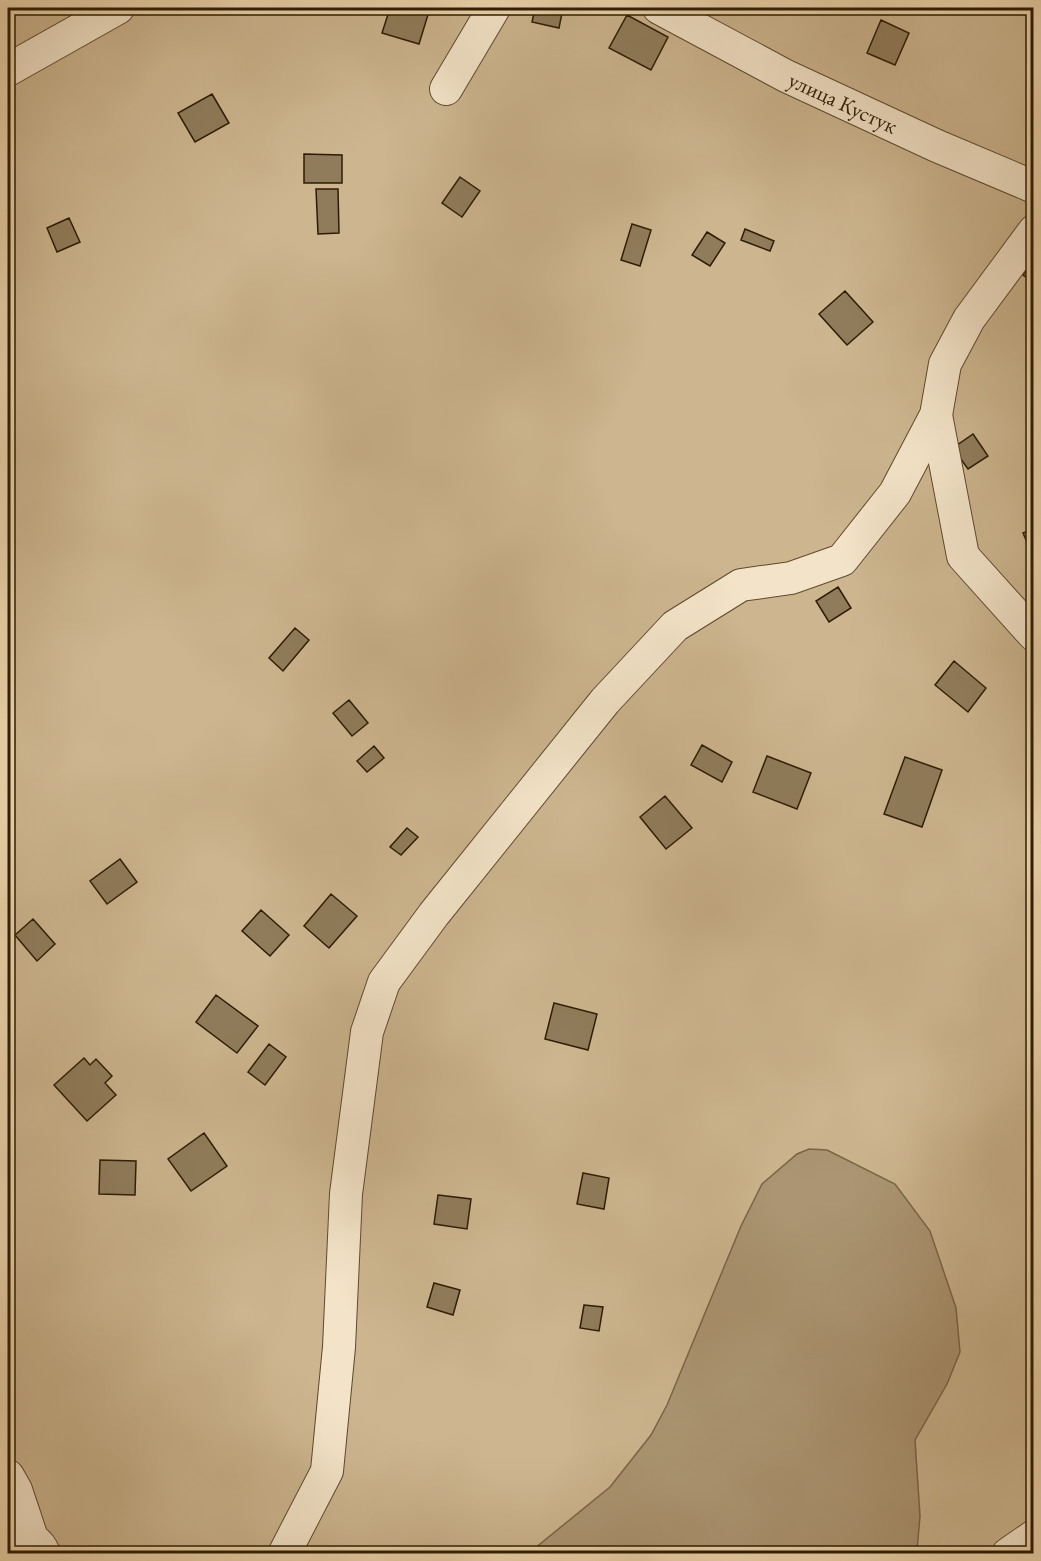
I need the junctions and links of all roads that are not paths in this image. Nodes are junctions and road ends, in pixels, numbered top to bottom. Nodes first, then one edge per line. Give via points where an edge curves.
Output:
1 (118, 8) edge
2 (494, 8) edge
3 (659, 8) edge
4 (8, 70) edge
5 (446, 89) dead end
6 (1034, 187) edge
7 (1034, 231) edge
8 (936, 415) junction
9 (1034, 635) edge
10 (8, 1476) edge
11 (1034, 1536) edge
12 (28, 1547) edge
13 (284, 1554) edge
14 (1008, 1554) edge

1 - 4 street
2 - 5 street
3 - 6 street, улица Кустук via 797,81
7 - 8 street via 969,319 945,364
8 - 9 street via 963,556
8 - 13 street via 895,494 842,560 791,578 741,585 675,626 605,701 384,982 367,1032 346,1194 339,1347 327,1471
10 - 12 street via 16,1490
11 - 14 street

